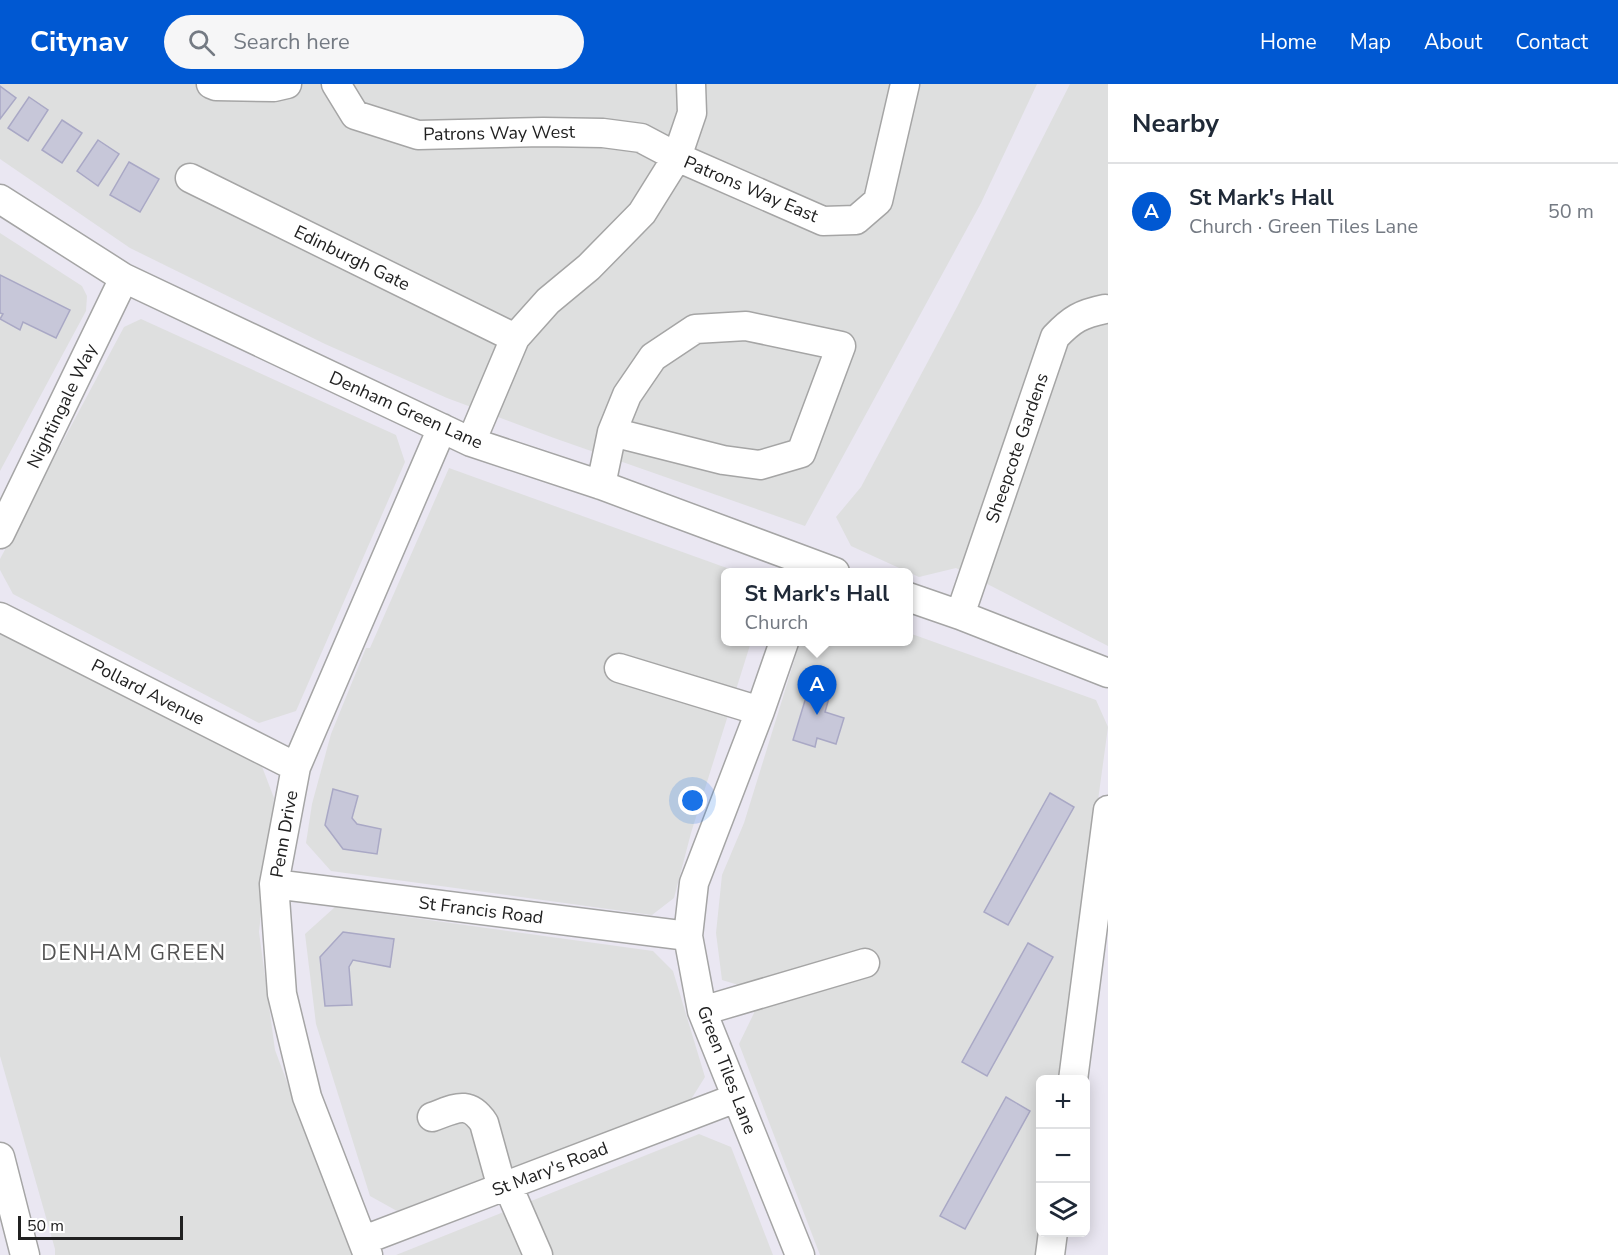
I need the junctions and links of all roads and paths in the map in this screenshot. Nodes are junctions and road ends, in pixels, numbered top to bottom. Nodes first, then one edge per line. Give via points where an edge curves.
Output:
1 (211, 84) edge
2 (287, 84) edge
3 (336, 84) edge
4 (691, 84) edge
5 (905, 84) edge
6 (677, 157) junction
7 (190, 178) dead end
8 (0, 199) edge
9 (123, 278) junction
10 (1105, 309) dead end
11 (515, 338) junction
12 (442, 428) junction
13 (612, 432) junction
14 (471, 442) junction
15 (601, 485) junction
16 (0, 534) edge
17 (812, 568) edge
18 (913, 598) edge
19 (960, 615) junction
20 (0, 617) edge
21 (783, 646) edge
22 (619, 668) dead end
23 (1108, 673) edge
24 (760, 711) junction
25 (296, 767) junction
26 (1108, 810) edge
27 (274, 884) junction
28 (688, 936) junction
29 (865, 963) dead end
30 (702, 1011) junction
31 (1074, 1075) edge
32 (736, 1098) junction
33 (432, 1117) dead end
34 (0, 1157) edge
35 (505, 1187) junction
36 (1052, 1237) edge
37 (366, 1247) edge
38 (25, 1255) edge
39 (538, 1255) edge
40 (800, 1255) edge
41 (1050, 1255) edge

1 - 2 street
3 - 6 street, Patrons Way West via 355,115 418,135 603,133 641,138
4 - 6 street via 692,112
5 - 6 street, Patrons Way East via 878,201 856,220 823,221
6 - 11 street via 642,213 589,267 548,301
7 - 11 street, Edinburgh Gate
8 - 9 street, Denham Green Lane
9 - 12 street, Denham Green Lane
9 - 16 street, Nightingale Way
10 - 19 street, Sheepcote Gardens via 1084,313 1055,337
11 - 14 street
12 - 14 street, Denham Green Lane
12 - 25 street, Penn Drive
13 - 13 street via 627,395 653,357 694,328 746,326 841,346 801,453 760,465 723,460
13 - 15 street
14 - 15 street, Denham Green Lane
15 - 17 street, Denham Green Lane
18 - 19 street
19 - 23 street
20 - 25 street, Pollard Avenue
21 - 24 street, Green Tiles Lane
22 - 24 street
24 - 28 street, Green Tiles Lane via 694,883
25 - 27 street, Penn Drive
26 - 31 street
27 - 28 street, St Francis Road
27 - 37 street, Penn Drive via 282,994 307,1097
28 - 30 street, Green Tiles Lane
29 - 30 street
30 - 32 street, Green Tiles Lane
32 - 35 street, St Mary's Road
32 - 40 street, Green Tiles Lane
33 - 35 street via 462,1107 478,1114
34 - 38 street
35 - 37 street, St Mary's Road
35 - 39 street
36 - 41 street

